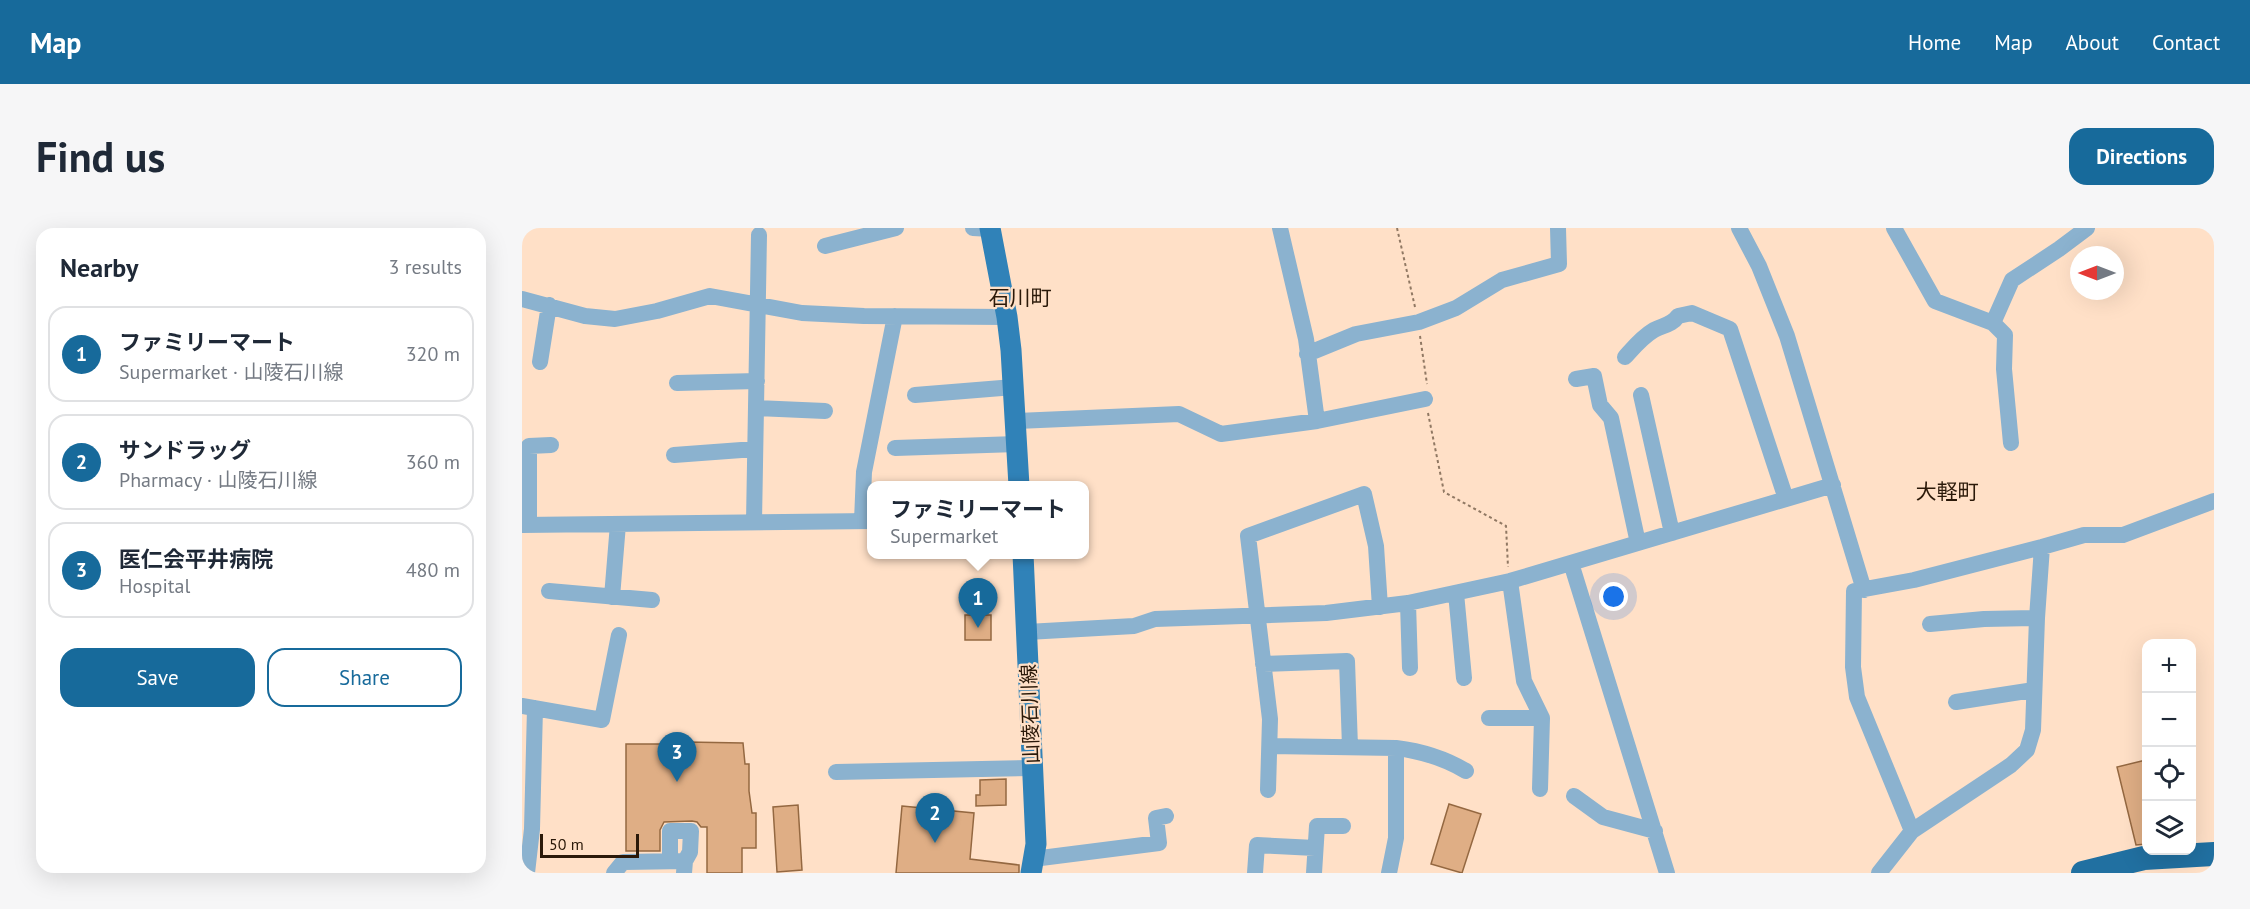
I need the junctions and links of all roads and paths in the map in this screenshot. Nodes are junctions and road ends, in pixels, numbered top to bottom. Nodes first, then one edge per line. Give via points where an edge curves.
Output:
1 (896, 228) edge
2 (985, 228) edge
3 (1280, 228) edge
4 (1397, 228) edge
5 (1558, 228) edge
6 (1739, 228) edge
7 (1894, 228) edge
8 (2087, 228) edge
9 (759, 235) dead end
10 (825, 246) dead end
11 (522, 298) edge
12 (759, 304) junction
13 (549, 305) junction
14 (895, 316) junction
15 (1007, 317) junction
16 (1419, 322) junction
17 (1993, 323) junction
18 (1307, 354) junction
19 (1625, 357) dead end
20 (540, 362) dead end
21 (1576, 379) dead end
22 (757, 381) junction
23 (677, 383) dead end
24 (1014, 387) junction
25 (915, 395) dead end
26 (1641, 395) dead end
27 (1425, 399) junction
28 (756, 408) junction
29 (825, 411) dead end
30 (1017, 421) junction
31 (1317, 421) junction
32 (2011, 443) dead end
33 (1017, 444) junction
34 (551, 445) dead end
35 (895, 448) dead end
36 (755, 449) junction
37 (674, 454) dead end
38 (1019, 481) edge
39 (1833, 485) junction
40 (1786, 500) junction
41 (2214, 501) edge
42 (867, 521) edge
43 (754, 522) junction
44 (618, 524) junction
45 (526, 525) edge
46 (1672, 533) junction
47 (1638, 543) junction
48 (2042, 547) junction
49 (1023, 559) edge
50 (1571, 563) junction
51 (1510, 581) junction
52 (1864, 590) junction
53 (549, 591) dead end
54 (1456, 593) junction
55 (612, 597) junction
56 (652, 600) dead end
57 (1408, 603) junction
58 (1380, 607) junction
59 (1258, 614) junction
60 (2037, 618) junction
61 (1930, 624) dead end
62 (1027, 632) junction
63 (619, 635) dead end
64 (1263, 664) junction
65 (1410, 668) dead end
66 (1464, 678) dead end
67 (2034, 690) junction
68 (1956, 702) dead end
69 (529, 707) edge
70 (1489, 718) dead end
71 (1542, 718) junction
72 (1270, 747) junction
73 (1350, 747) junction
74 (1396, 748) junction
75 (1032, 768) junction
76 (1466, 771) dead end
77 (836, 772) dead end
78 (1540, 789) dead end
79 (1268, 790) dead end
80 (1574, 796) dead end
81 (1166, 816) dead end
82 (1343, 826) dead end
83 (1655, 831) junction
84 (1912, 831) junction
85 (1315, 848) junction
86 (2214, 854) edge
87 (680, 865) edge
88 (1032, 866) edge
89 (527, 873) edge
90 (614, 873) edge
91 (1255, 873) edge
92 (1314, 873) edge
93 (1389, 873) edge
94 (1667, 873) edge
95 (1879, 873) edge
96 (2083, 873) edge

1 - 10 street
2 - 15 main road
3 - 18 street
4 - 16 path
5 - 16 street via 1559,264 1502,280 1456,308
6 - 39 street via 1787,336
7 - 17 street via 1935,301
8 - 17 street via 2012,280
9 - 12 street
11 - 13 street
12 - 13 street via 710,296 615,319 585,316
12 - 14 street via 802,313
12 - 22 street
13 - 20 street
14 - 15 street
14 - 42 street via 864,472
15 - 24 main road
16 - 18 street via 1356,334
16 - 27 path via 1427,382
17 - 32 street via 2005,335
18 - 31 street
19 - 40 street via 1655,329 1674,322 1678,316 1692,313 1730,329
21 - 47 street via 1593,376 1600,405 1611,418
22 - 23 street
22 - 28 street
24 - 25 street
24 - 30 main road
26 - 46 street
27 - 31 street
27 - 51 path via 1444,492 1506,526
28 - 29 street
28 - 36 street
30 - 31 street via 1179,414 1221,434
30 - 33 main road
33 - 35 street
33 - 38 main road
34 - 45 street via 529,446
36 - 37 street
36 - 43 street
39 - 40 street
39 - 52 street
40 - 46 street
41 - 48 street via 2123,535 2084,535
42 - 43 street
43 - 44 street
44 - 45 street
44 - 55 street
46 - 47 street
47 - 50 street
48 - 52 street
48 - 60 street
49 - 62 main road, 山陵石川線
50 - 51 street
50 - 83 street
51 - 54 street
51 - 71 street via 1524,681
52 - 84 street via 1854,591 1853,667 1857,697
53 - 55 street
54 - 57 street
54 - 66 street
55 - 56 street
57 - 58 street
57 - 65 street
58 - 59 street
58 - 59 street via 1377,546 1364,494 1248,536
59 - 62 street via 1155,619 1134,626
59 - 64 street
60 - 61 street
60 - 67 street
62 - 75 main road, 山陵石川線
63 - 69 street via 602,720
64 - 72 street
64 - 73 street via 1347,661
67 - 68 street
67 - 84 street via 2033,730 2027,750 2011,765
69 - 89 street via 532,829
70 - 71 street
71 - 78 street
72 - 73 street
72 - 79 street
73 - 74 street
74 - 76 street via 1439,758
74 - 93 street via 1396,838
75 - 77 street
75 - 88 main road, 山陵石川線 via 1036,844
80 - 83 street via 1603,817
81 - 88 street via 1156,818 1159,843
82 - 85 street via 1317,826
83 - 94 street
84 - 95 street
85 - 91 street via 1257,845
85 - 92 street
86 - 96 highway via 2144,858
87 - 90 street via 623,862

